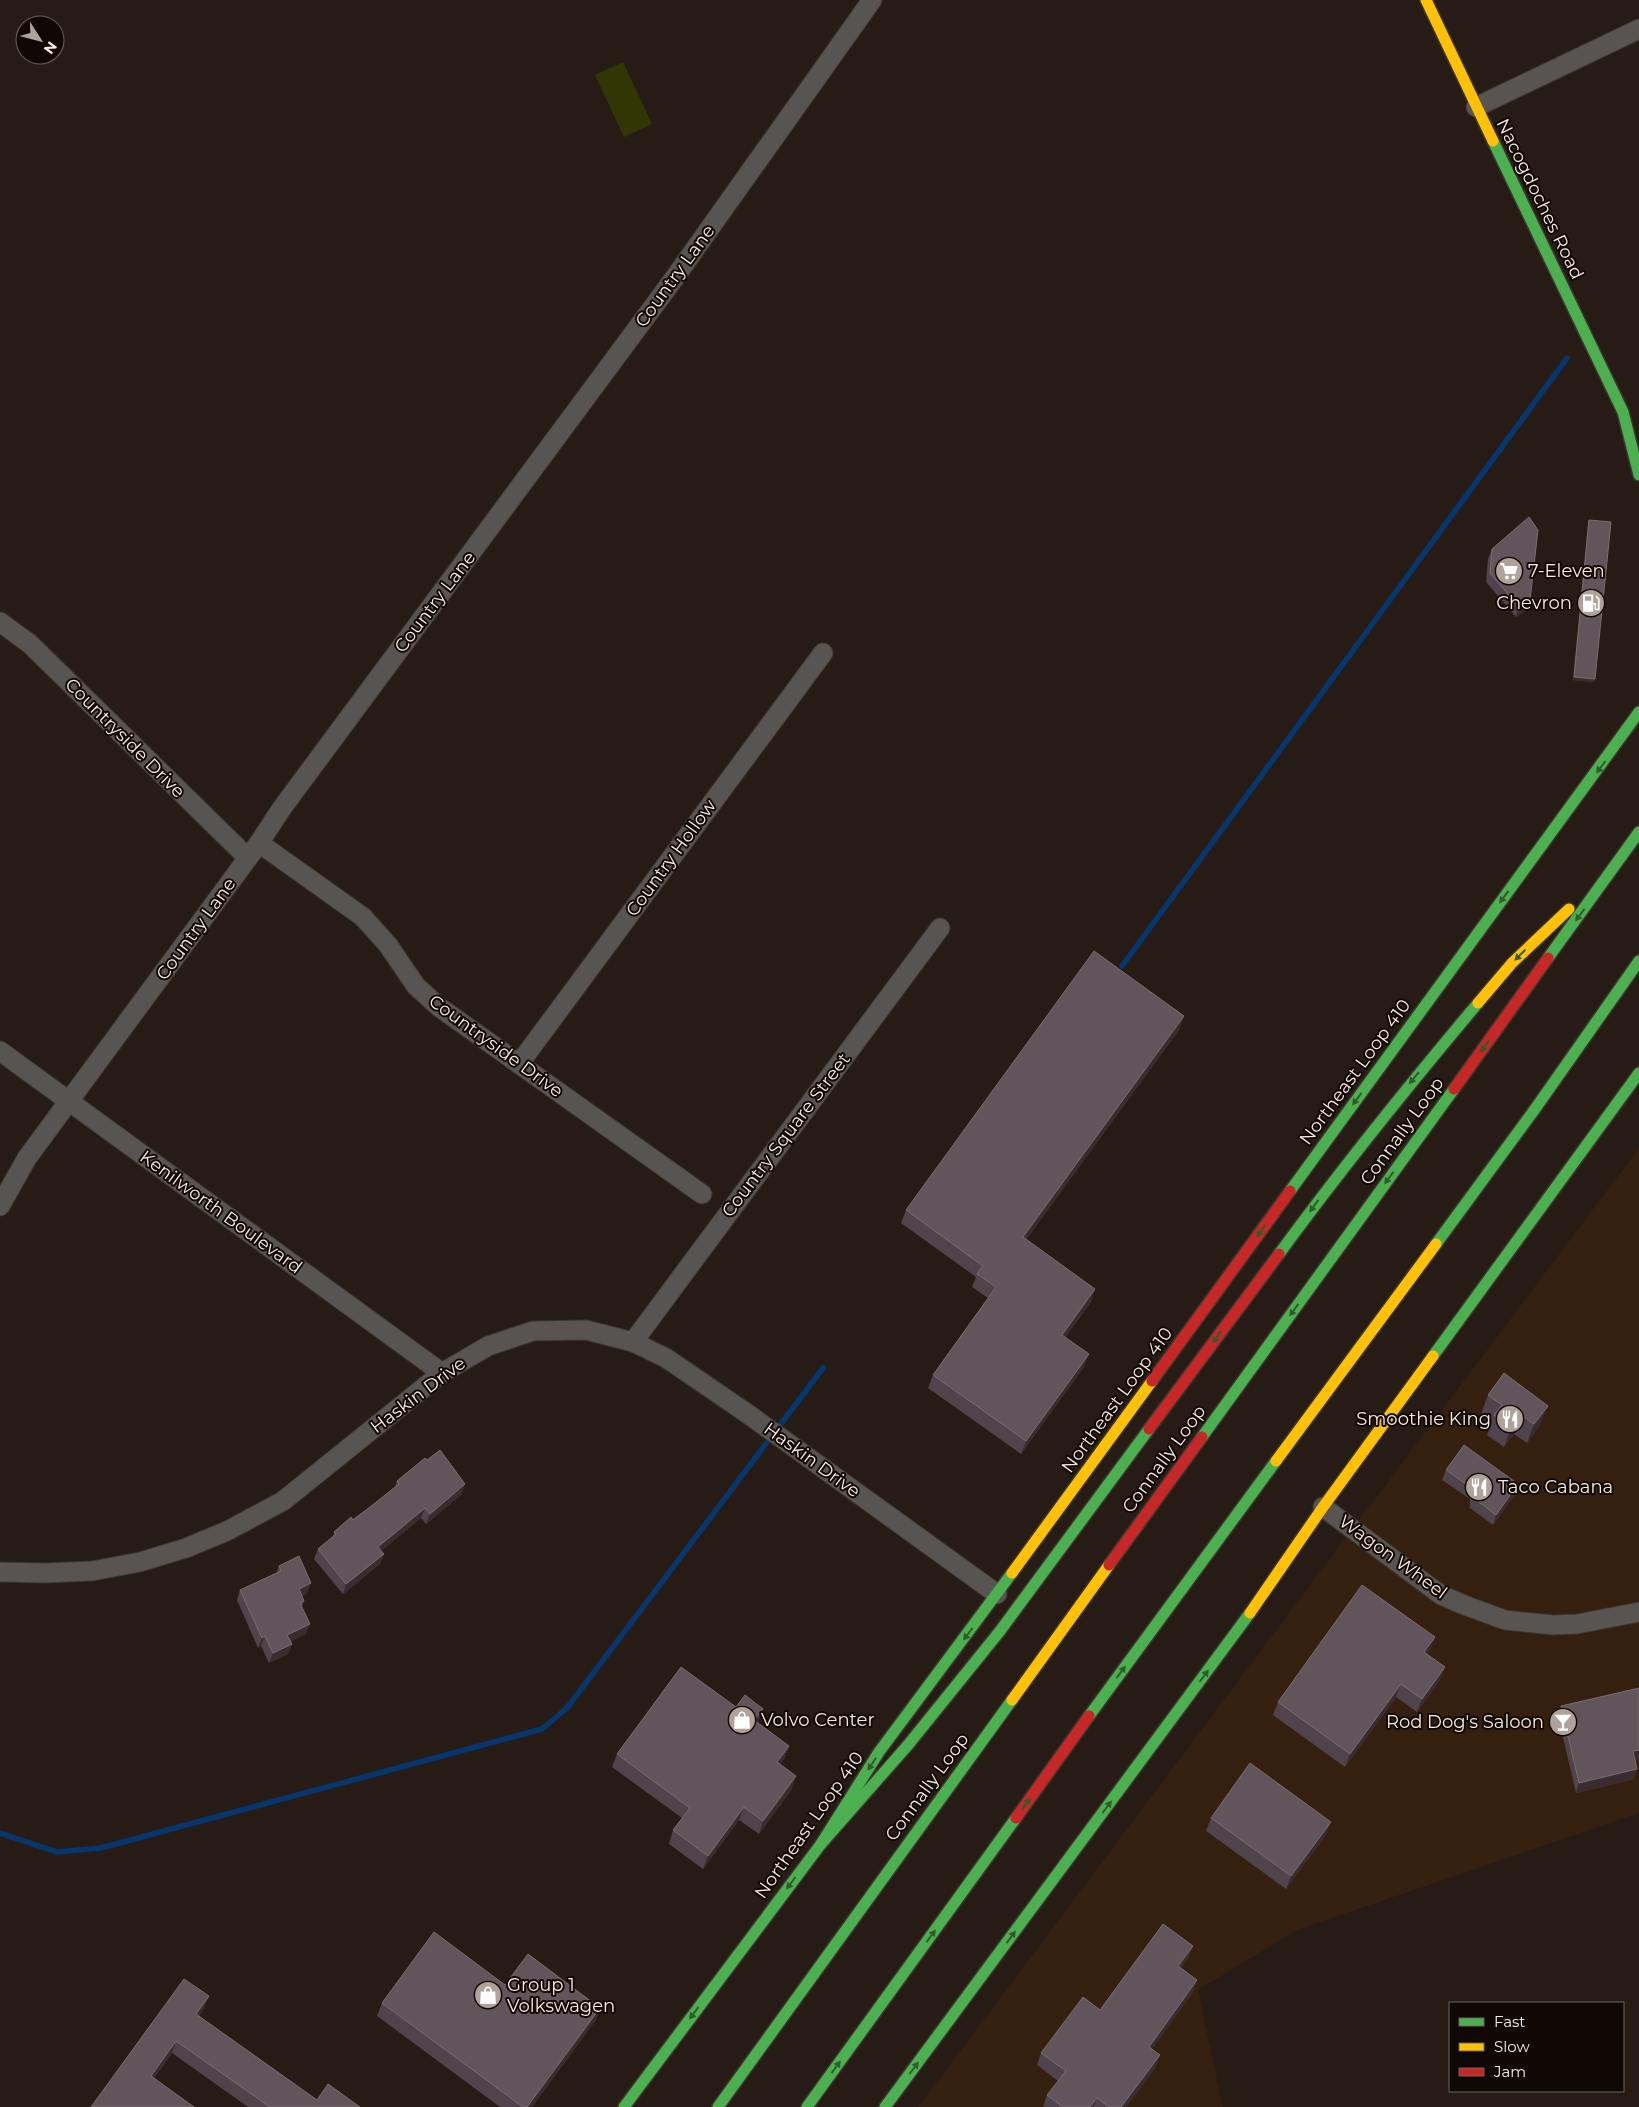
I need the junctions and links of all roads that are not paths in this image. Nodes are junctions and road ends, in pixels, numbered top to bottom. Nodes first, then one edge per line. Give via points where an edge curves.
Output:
1 (872, 0) edge
2 (1426, 0) edge
3 (1639, 29) edge
4 (1476, 107) junction
5 (1623, 412) junction
6 (1639, 431) edge
7 (1639, 475) edge
8 (0, 622) edge
9 (823, 653) dead end
10 (1639, 712) edge
11 (1631, 744) dead end
12 (1614, 749) junction
13 (1639, 832) edge
14 (259, 843) junction
15 (248, 858) junction
16 (1619, 861) junction
17 (940, 928) dead end
18 (1638, 962) edge
19 (0, 1051) edge
20 (519, 1064) junction
21 (1639, 1073) edge
22 (69, 1102) junction
23 (702, 1194) dead end
24 (0, 1206) edge
25 (633, 1342) junction
26 (442, 1373) junction
27 (1323, 1508) junction
28 (0, 1572) edge
29 (997, 1594) junction
30 (1639, 1612) edge
31 (821, 1844) junction
32 (624, 2107) edge
33 (718, 2107) edge
34 (807, 2107) edge
35 (885, 2107) edge

1 - 14 street, Country Lane via 673,280
2 - 4 main road, Nacogdoches Road
3 - 4 street
4 - 5 main road, Nacogdoches Road
5 - 6 main road, Nacogdoches Road
5 - 7 main road, Nacogdoches Road
8 - 15 street, Countryside Drive via 30,644
9 - 20 street, Country Hollow
10 - 12 main road, Northeast Loop 410
11 - 12 main road
12 -> 29 main road, Northeast Loop 410
13 - 16 main road, Connally Loop
14 - 15 street, Country Lane
14 - 20 street, Countryside Drive via 363,917 388,945 416,986 439,1007
15 - 22 street, Country Lane
16 -> 31 main road via 1512,963 1407,1087 1334,1179 1000,1631
16 -> 33 main road, Connally Loop
17 - 25 street, Country Square Street
34 -> 18 main road via 1535,1109
19 - 22 street, Kenilworth Boulevard
20 - 23 street, Countryside Drive
21 - 27 main road
22 - 24 street, Country Lane via 27,1158
22 - 26 street, Kenilworth Boulevard
25 - 26 street, Haskin Drive via 586,1330 533,1331 488,1346
25 - 29 street, Haskin Drive via 666,1358 748,1414
26 - 28 street, Haskin Drive via 284,1501 227,1531 140,1562 92,1571
27 - 30 street, Wagon Wheel via 1441,1595 1506,1620 1529,1624 1569,1624
35 -> 27 main road via 1236,1633
29 -> 31 main road, Northeast Loop 410 via 880,1752
31 -> 32 main road, Northeast Loop 410

